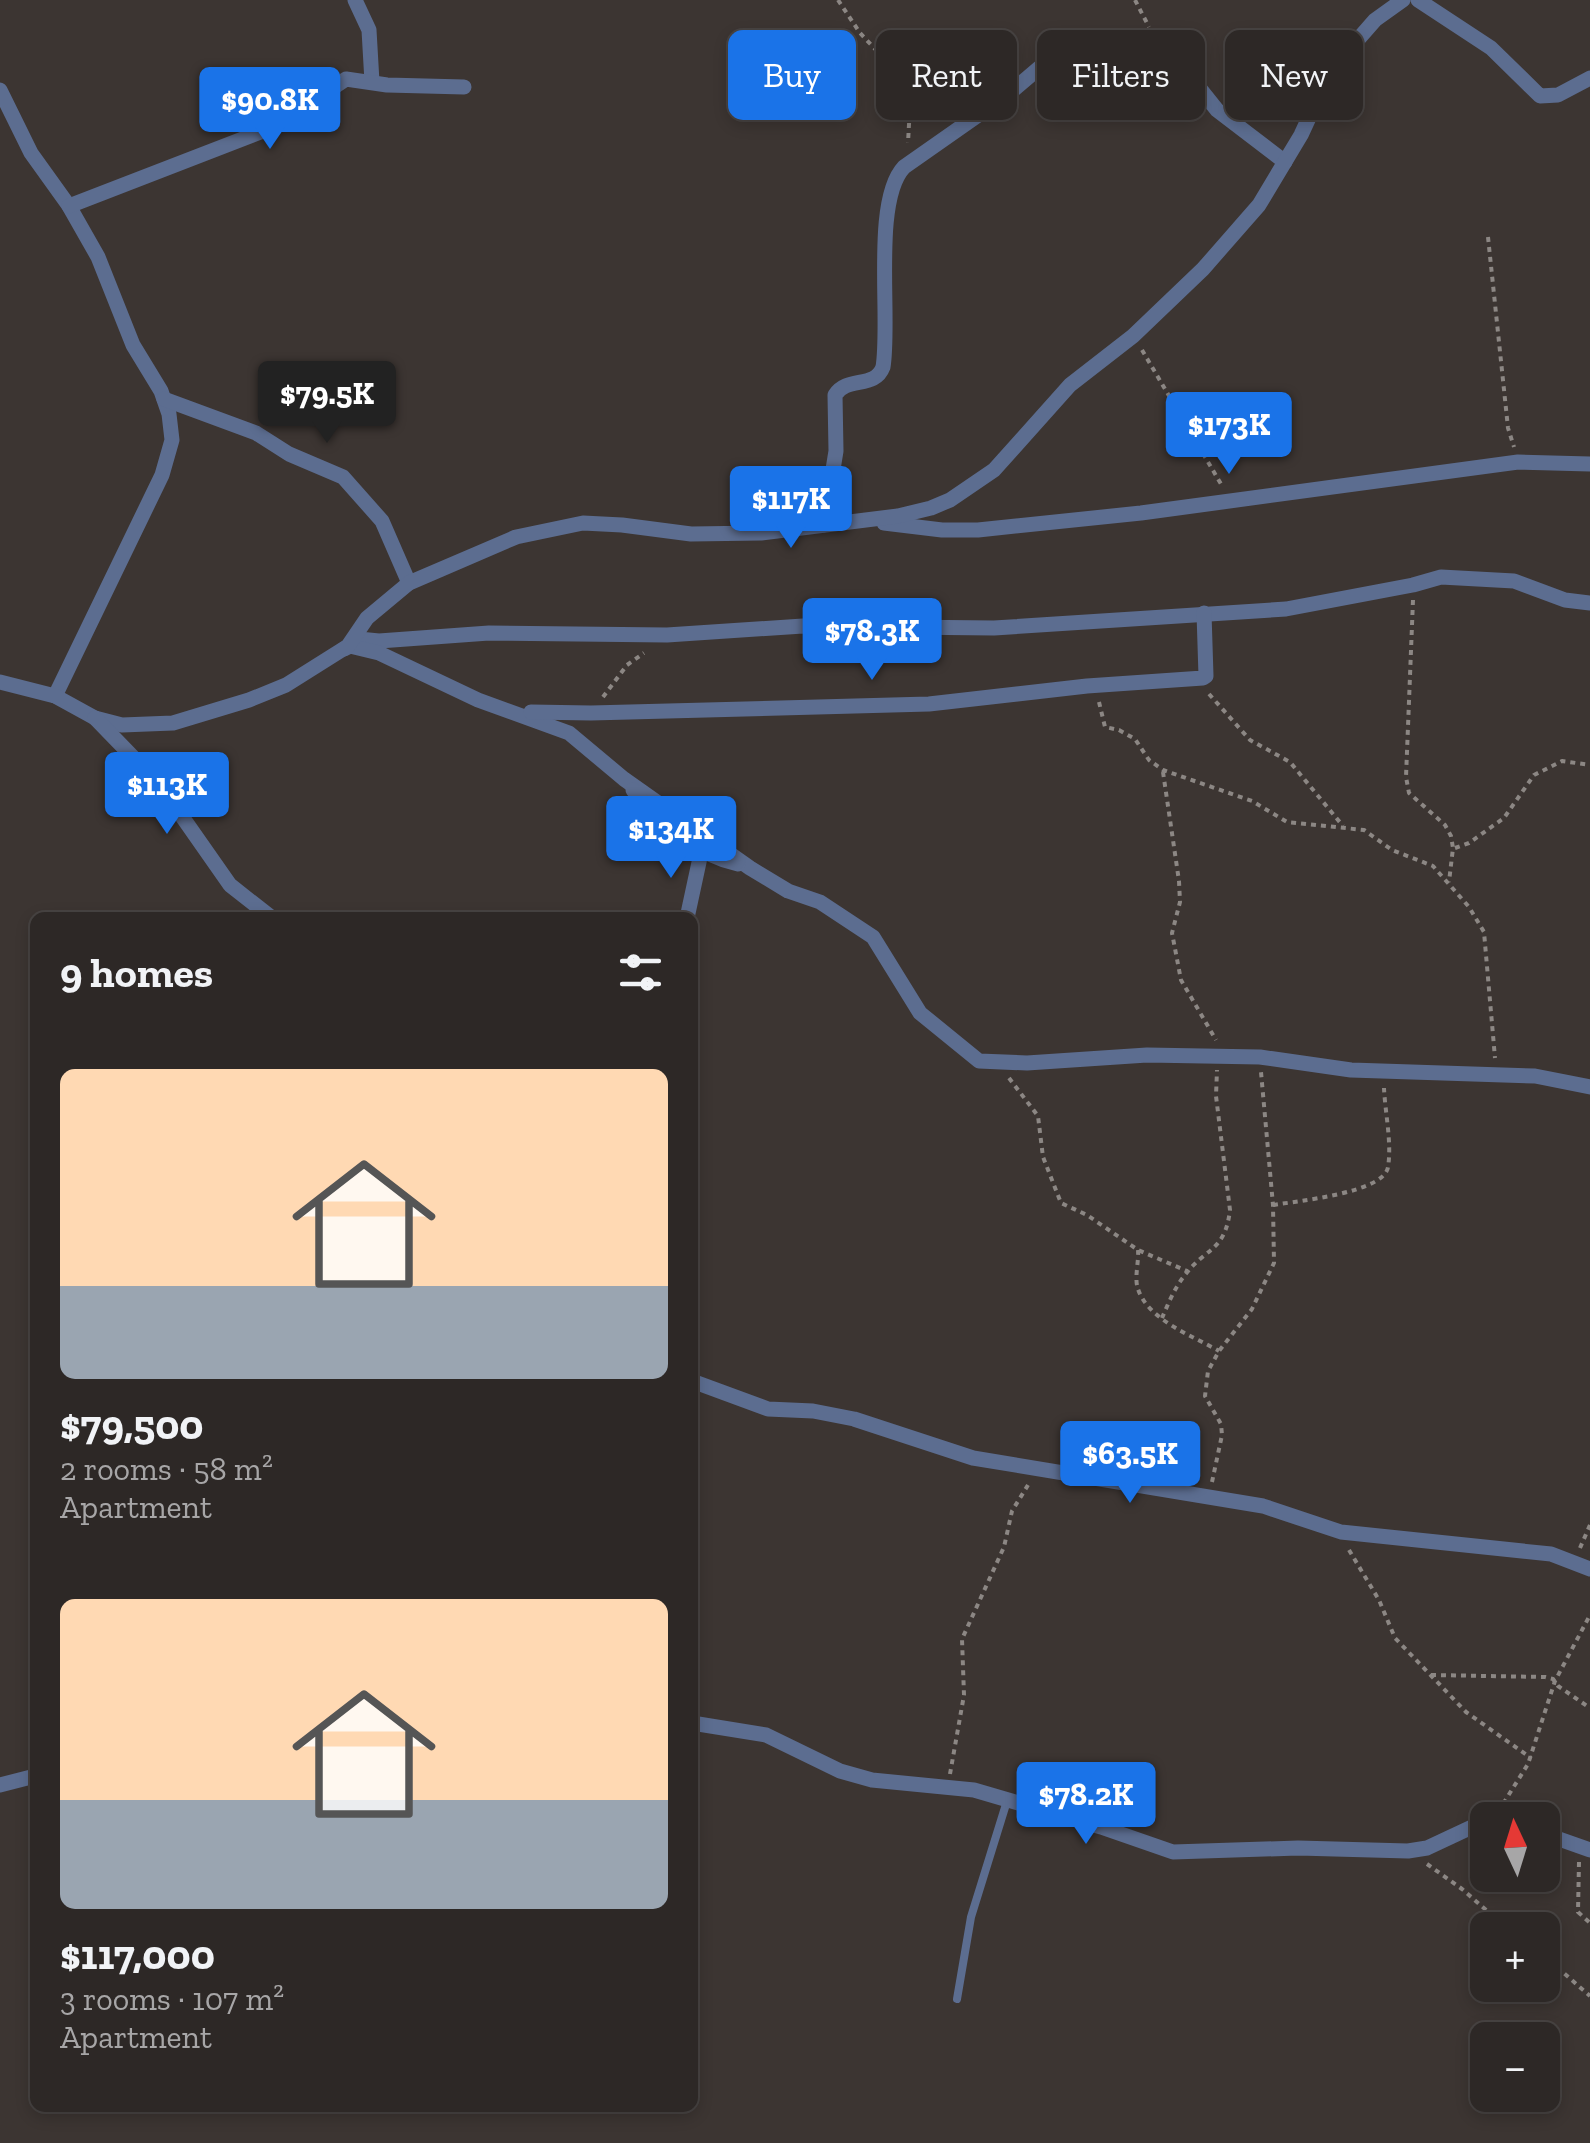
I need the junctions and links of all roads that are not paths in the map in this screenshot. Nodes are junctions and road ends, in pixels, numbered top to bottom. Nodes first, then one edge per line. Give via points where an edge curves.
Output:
1 (355, 0) edge
2 (1403, 0) edge
3 (1418, 0) edge
4 (1590, 78) edge
5 (372, 82) junction
6 (464, 88) dead end
7 (0, 90) edge
8 (1285, 162) junction
9 (69, 206) junction
10 (164, 399) junction
11 (1590, 464) edge
12 (862, 521) junction
13 (824, 525) junction
14 (409, 583) junction
15 (1590, 602) edge
16 (1204, 614) junction
17 (348, 646) junction
18 (332, 654) junction
19 (0, 682) edge
20 (55, 696) junction
21 (514, 711) junction
22 (95, 718) junction
23 (624, 779) junction
24 (701, 853) junction
25 (750, 868) junction
26 (264, 912) edge
27 (688, 912) edge
28 (1590, 1087) edge
29 (698, 1383) edge
30 (1590, 1569) edge
31 (698, 1723) edge
32 (30, 1777) edge
33 (0, 1785) edge
34 (1007, 1801) junction
35 (1470, 1828) edge
36 (1560, 1840) edge
37 (1585, 1849) edge
38 (957, 1999) dead end

1 - 5 street via 368,30
2 - 8 street via 1354,44
3 - 4 street via 1492,48 1540,96 1558,95
5 - 6 street
5 - 9 street via 346,79 276,126
7 - 9 street via 31,153
8 - 12 street via 1259,205 1204,269 1070,385 994,470 931,508
8 - 13 street via 1217,110 1174,55 1156,43 1108,39 1058,51 959,132 904,167 891,194 886,240 884,366 880,376 845,385 835,395 836,451
9 - 10 street
10 - 14 street via 256,433 342,477 382,522
10 - 20 street via 172,440 162,475
11 - 12 street via 1518,462 978,530
12 - 13 street
13 - 14 street via 727,534 583,524 516,536
14 - 17 street via 367,618
15 - 16 street via 1514,581 1441,577 1286,608
16 - 17 street via 994,628 488,633 359,639
16 - 21 street via 1208,665 1202,678 929,704
17 - 18 street
18 - 21 street via 350,646 379,653
18 - 22 street via 286,685 173,723 135,726
19 - 20 street
20 - 22 street
21 - 23 street via 569,733
22 - 26 street via 160,786 230,885
23 - 24 street via 650,811
23 - 25 street
24 - 25 street
24 - 27 street
25 - 28 street via 836,910 872,937 909,1000 979,1061 1260,1057 1351,1070 1535,1076
29 - 30 street via 768,1410 854,1420 973,1458 1262,1506 1341,1532 1521,1550
31 - 34 street via 766,1735 840,1772 974,1790
32 - 33 street
34 - 35 street via 1173,1852 1408,1851
34 - 38 lane via 971,1918
36 - 37 street

